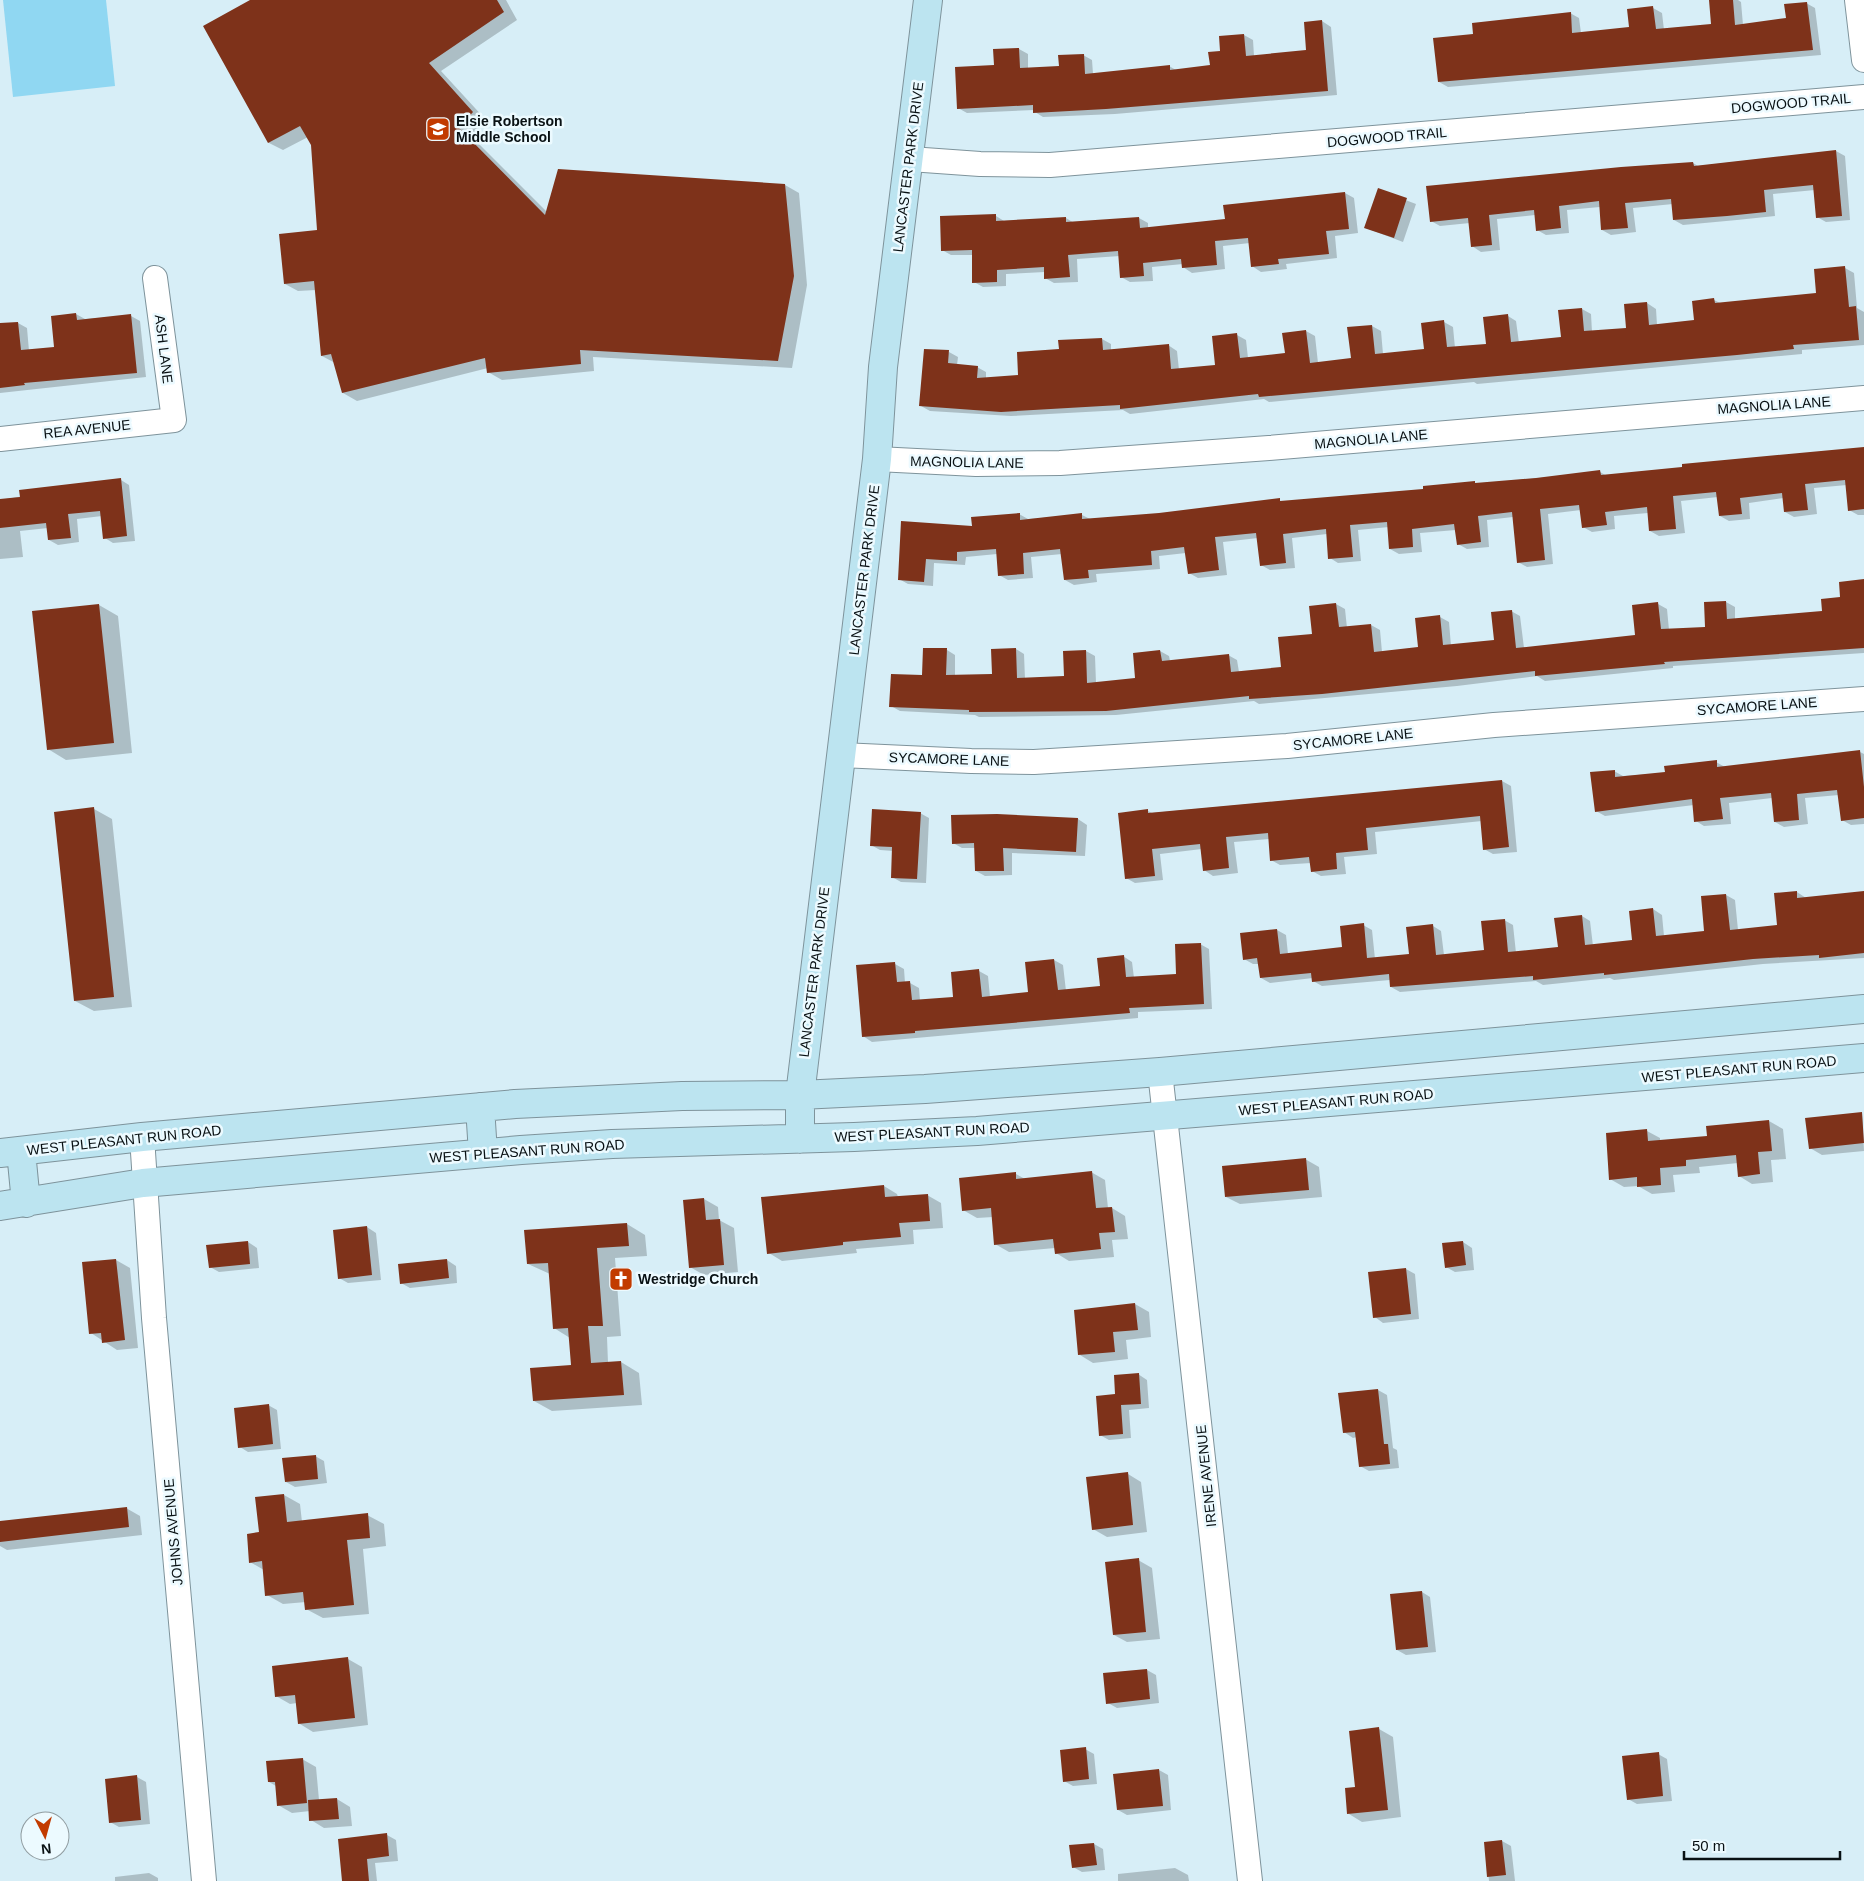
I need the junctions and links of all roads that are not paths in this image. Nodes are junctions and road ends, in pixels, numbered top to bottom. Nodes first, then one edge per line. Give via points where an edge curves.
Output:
1 (928, 0) edge
2 (1857, 0) edge
3 (1864, 60) edge
4 (1864, 97) edge
5 (910, 159) junction
6 (155, 278) dead end
7 (1864, 398) edge
8 (174, 420) joint
9 (0, 439) edge
10 (877, 459) junction
11 (1864, 699) edge
12 (842, 755) junction
13 (1864, 1010) edge
14 (1864, 1058) edge
15 (1160, 1072) junction
16 (800, 1095) junction
17 (480, 1107) junction
18 (1166, 1116) junction
19 (142, 1137) junction
20 (800, 1139) junction
21 (11, 1152) edge
22 (483, 1153) junction
23 (143, 1184) junction
24 (13, 1204) edge
25 (204, 1881) edge
26 (1250, 1881) edge

1 - 5 main road, LANCASTER PARK DRIVE
2 - 3 street
4 - 5 street, DOGWOOD TRAIL via 1050,165
5 - 10 main road, LANCASTER PARK DRIVE via 883,367
6 - 8 street, ASH LANE
7 - 10 street, MAGNOLIA LANE via 1060,463 976,464
8 - 9 street, REA AVENUE
10 - 12 main road, LANCASTER PARK DRIVE
11 - 12 street, SYCAMORE LANE via 1494,725 1287,746 1034,762
12 - 16 main road, LANCASTER PARK DRIVE
13 - 15 main road, WEST PLEASANT RUN ROAD
14 - 18 main road, WEST PLEASANT RUN ROAD
15 - 16 main road, WEST PLEASANT RUN ROAD
15 - 18 street, IRENE AVENUE
16 - 17 main road, WEST PLEASANT RUN ROAD via 682,1096
16 - 20 main road, LANCASTER PARK DRIVE
17 - 19 main road, WEST PLEASANT RUN ROAD
17 - 22 main road
18 - 20 main road, WEST PLEASANT RUN ROAD via 977,1131
18 - 26 street, IRENE AVENUE
19 - 21 main road, WEST PLEASANT RUN ROAD
19 - 23 street
20 - 22 main road, WEST PLEASANT RUN ROAD via 612,1144
21 - 24 main road
22 - 23 main road, WEST PLEASANT RUN ROAD
23 - 24 main road, WEST PLEASANT RUN ROAD
23 - 25 street, JOHNS AVENUE

